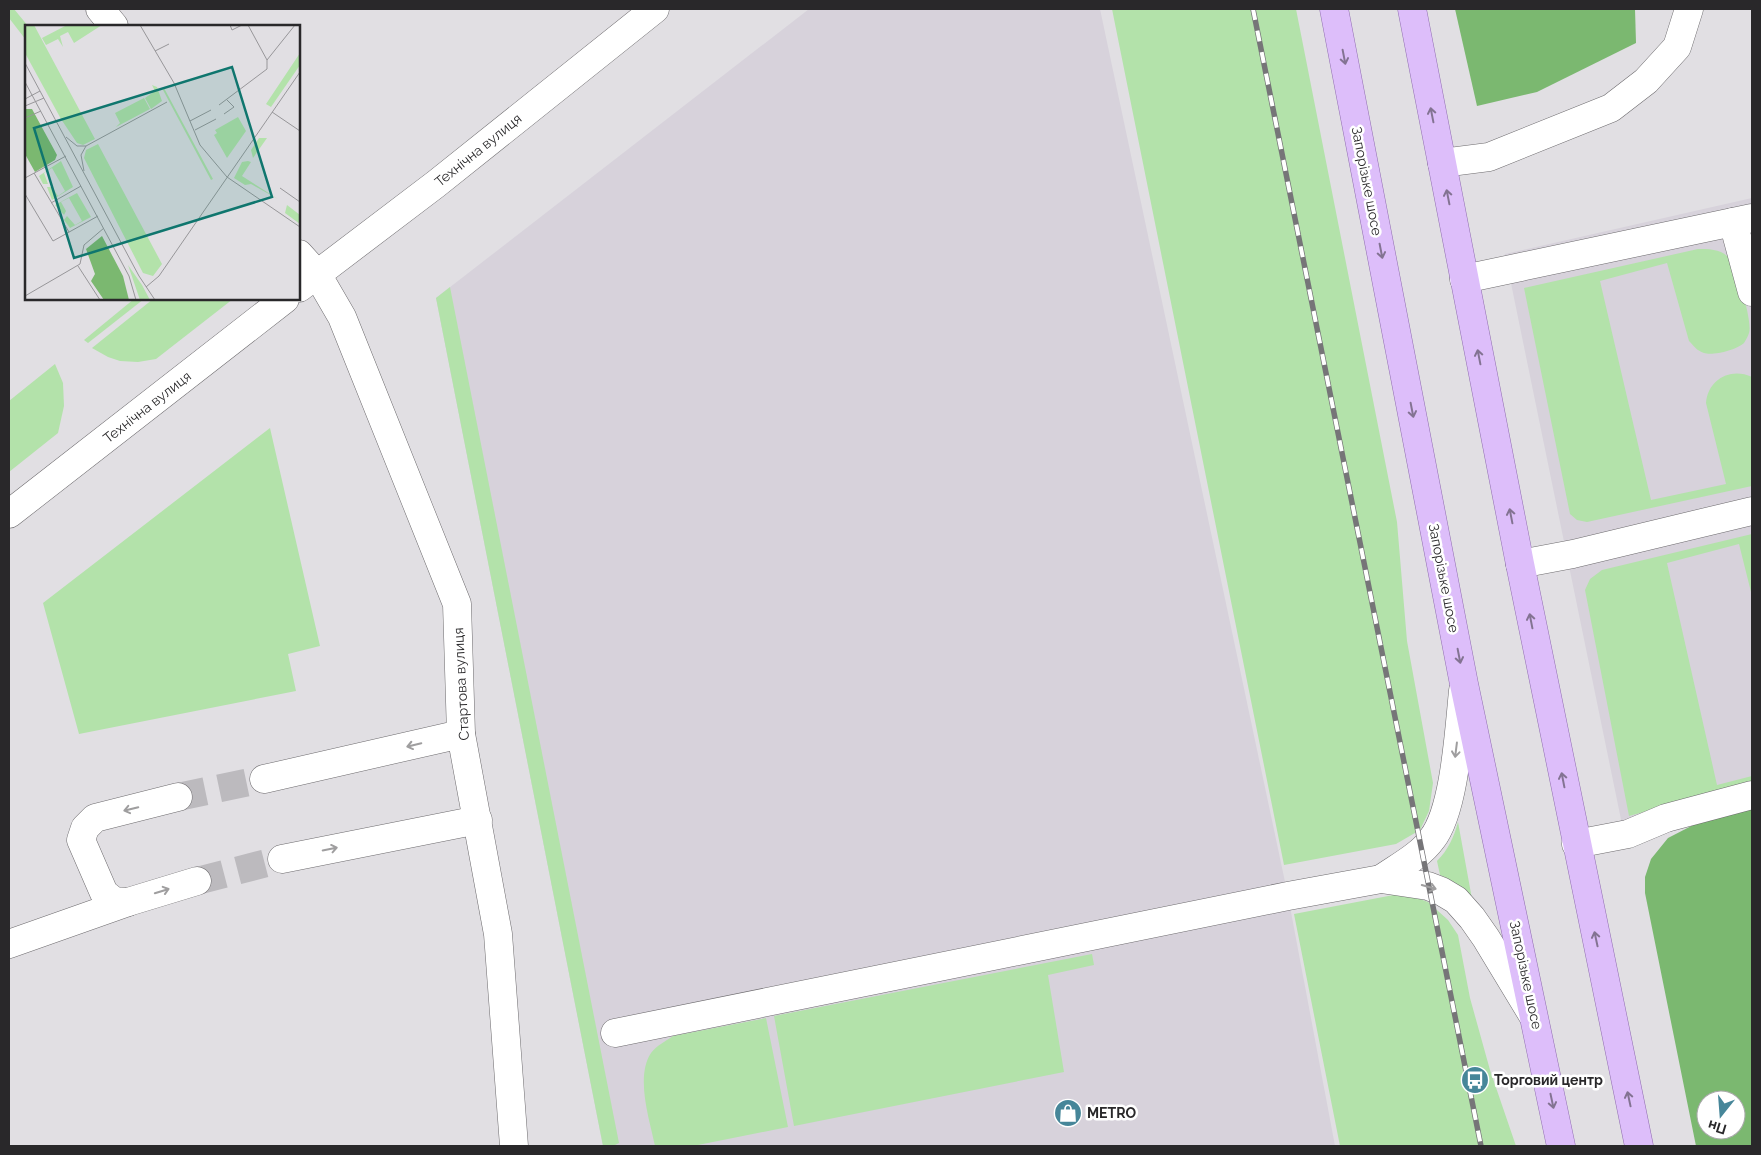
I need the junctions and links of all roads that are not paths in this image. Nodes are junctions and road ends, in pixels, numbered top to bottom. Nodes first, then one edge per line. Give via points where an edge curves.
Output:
1 (100, 9) edge
2 (655, 9) edge
3 (1334, 9) edge
4 (1412, 9) edge
5 (1688, 9) edge
6 (113, 25) edge
7 (1442, 163) junction
8 (1743, 220) edge
9 (300, 257) edge
10 (1464, 279) junction
11 (308, 281) edge
12 (1752, 292) edge
13 (284, 300) edge
14 (1752, 511) edge
15 (9, 514) edge
16 (1520, 564) junction
17 (1464, 684) junction
18 (461, 734) junction
19 (264, 778) tunnel mouth
20 (1752, 795) edge
21 (178, 798) tunnel mouth
22 (478, 820) junction
23 (1576, 844) junction
24 (282, 859) tunnel mouth
25 (1381, 879) junction
26 (197, 880) tunnel mouth
27 (128, 902) junction
28 (9, 944) edge
29 (1535, 1019) junction
30 (615, 1033) dead end
31 (514, 1146) edge
32 (1561, 1146) edge
33 (1639, 1146) edge

1 - 6 street
2 - 11 street, Технічна вулиця via 436,184
3 -> 17 main road, Запорізьке шосе
7 -> 4 main road
5 - 7 street via 1677,47 1646,81 1611,108 1489,157
10 -> 7 main road
8 - 10 street
8 - 12 street
9 - 11 street, Стартова вулиця
16 -> 10 main road
11 - 18 street, Стартова вулиця via 342,317 457,604
13 - 15 street, Технічна вулиця
14 - 16 street
23 -> 16 main road
17 -> 25 street via 1453,776 1443,820 1422,851
17 - 29 main road, Запорізьке шосе
18 -> 19 street
18 - 22 street, Стартова вулиця
20 - 23 street via 1666,818 1628,834
21 -> 27 street via 96,818 85,828 81,840 104,893 114,901
24 -> 22 street
22 - 31 street, Стартова вулиця via 498,934
33 -> 23 main road
25 -> 29 street via 1428,886 1456,900 1486,938
25 - 30 street
27 -> 26 street
27 - 28 street
29 -> 32 main road, Запорізьке шосе

